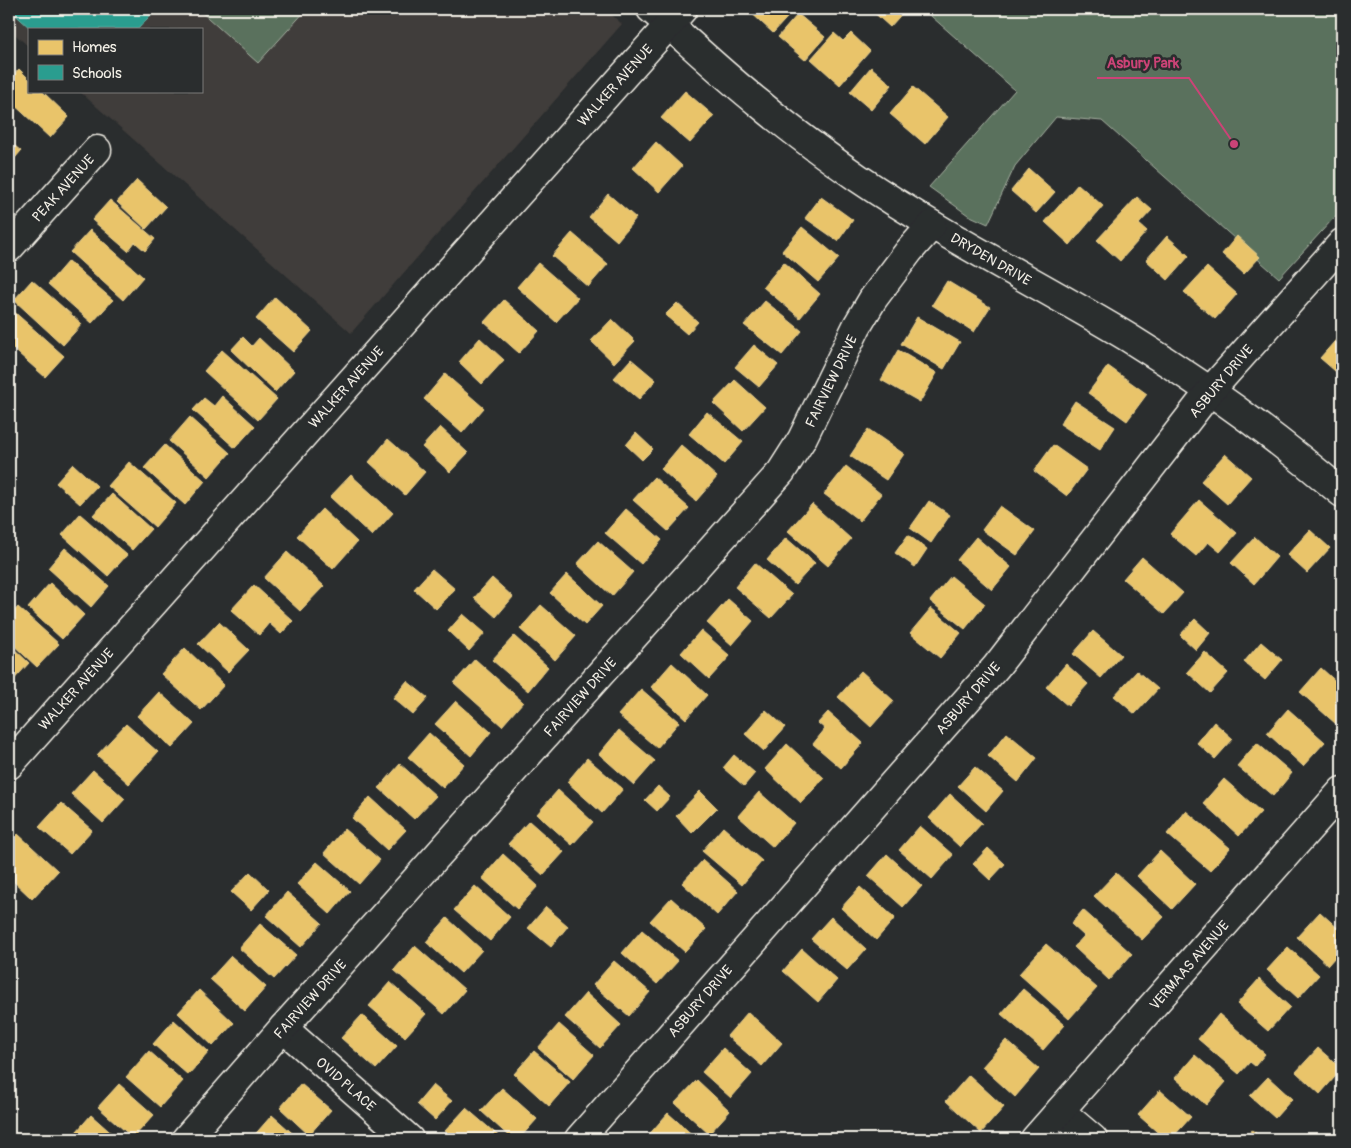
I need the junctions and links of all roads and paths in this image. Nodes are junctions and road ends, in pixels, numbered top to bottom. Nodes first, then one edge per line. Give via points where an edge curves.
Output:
1 (667, 14) edge
2 (97, 150) dead end
3 (932, 225) junction
4 (1342, 243) edge
5 (9, 248) edge
6 (1210, 391) junction
7 (1342, 493) edge
8 (9, 765) edge
9 (1342, 791) edge
10 (283, 1028) junction
11 (1060, 1112) junction
12 (186, 1139) edge
13 (408, 1139) edge
14 (578, 1139) edge
15 (1035, 1139) edge
16 (1093, 1139) edge

1 - 3 street, DRYDEN DRIVE via 759,104 858,178
1 - 8 street, WALKER AVENUE
2 - 5 street, PEAK AVENUE
3 - 6 street, DRYDEN DRIVE via 1130,339
3 - 10 street, FAIRVIEW DRIVE via 873,299 802,439 781,472
4 - 6 street, ASBURY DRIVE
6 - 7 street, DRYDEN DRIVE
6 - 14 street, ASBURY DRIVE via 996,667
9 - 11 street, VERMAAS AVENUE
10 - 12 street, FAIRVIEW DRIVE
10 - 13 street, OVID PLACE
11 - 15 street, VERMAAS AVENUE
11 - 16 street

